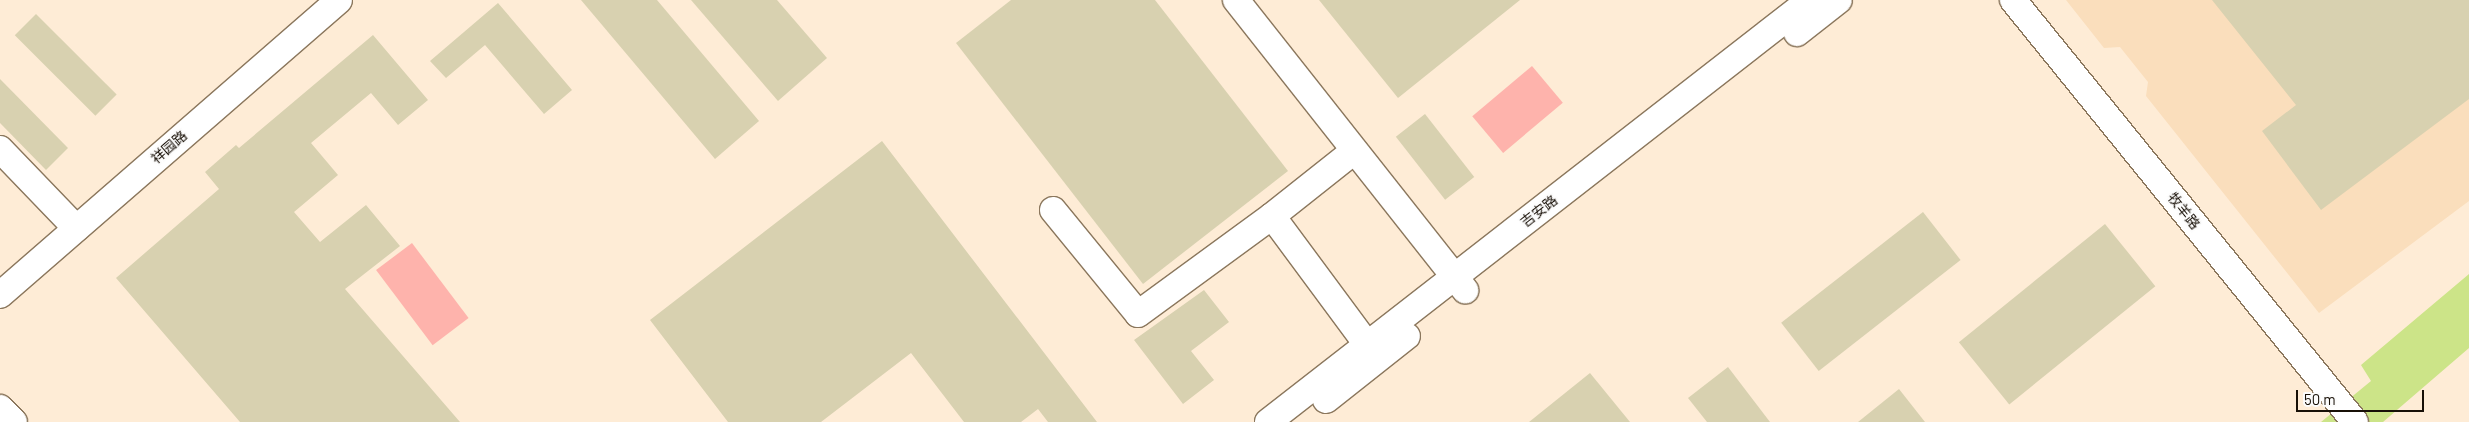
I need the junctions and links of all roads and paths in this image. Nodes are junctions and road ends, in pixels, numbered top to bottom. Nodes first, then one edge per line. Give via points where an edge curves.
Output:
1 (339, 0) edge
2 (1236, 0) edge
3 (1810, 0) edge
4 (1839, 0) edge
5 (2013, 0) edge
6 (0, 148) edge
7 (1354, 151) junction
8 (1053, 210) dead end
9 (1272, 216) junction
10 (76, 228) junction
11 (1460, 284) junction
12 (0, 295) edge
13 (1373, 352) junction
14 (0, 409) edge
15 (13, 422) edge
16 (1268, 422) edge
17 (1298, 422) edge
18 (2355, 422) edge

1 - 10 street, 祥园路
2 - 7 street
3 - 11 street, 吉安路
4 - 11 street, 吉安路
5 - 18 street, 牧羊路
6 - 10 street
7 - 9 street
7 - 11 street
8 - 9 street via 1138,314
9 - 13 street
10 - 12 street, 祥园路
11 - 13 street, 吉安路
13 - 16 street, 吉安路
13 - 17 street, 吉安路
14 - 15 highway

